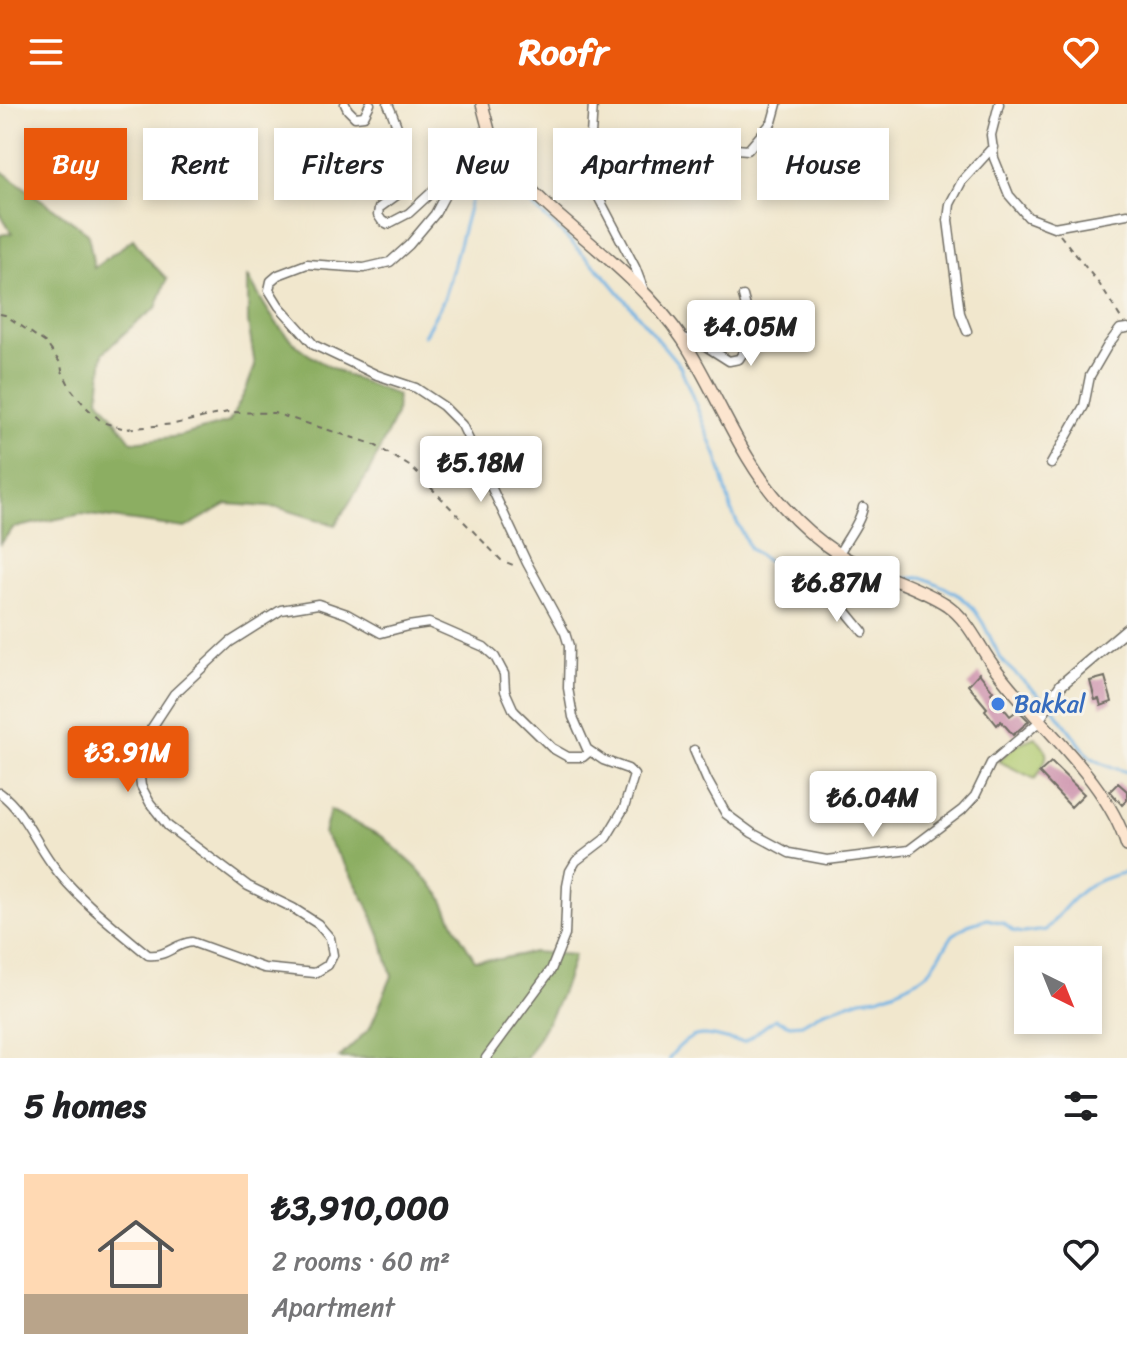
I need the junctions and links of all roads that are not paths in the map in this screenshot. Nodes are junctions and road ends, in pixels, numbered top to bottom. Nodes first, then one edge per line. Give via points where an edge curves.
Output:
1 (345, 104) edge
2 (370, 104) edge
3 (388, 104) edge
4 (482, 104) edge
5 (593, 104) edge
6 (777, 104) edge
7 (999, 104) edge
8 (488, 128) edge
9 (993, 147) junction
10 (741, 149) edge
11 (537, 195) edge
12 (428, 196) edge
13 (442, 200) edge
14 (1127, 214) edge
15 (645, 292) junction
16 (743, 296) dead end
17 (1127, 328) edge
18 (967, 331) dead end
19 (681, 338) junction
20 (1051, 464) dead end
21 (863, 507) dead end
22 (841, 556) junction
23 (1127, 629) edge
24 (863, 632) dead end
25 (1041, 717) junction
26 (694, 750) dead end
27 (590, 751) junction
28 (0, 793) edge
29 (1127, 846) edge
30 (486, 1058) edge

1 - 2 street via 355,117 364,116
3 - 12 street via 407,178 404,190 379,208 378,215 388,224
4 - 8 main road
5 - 15 street via 591,183
6 - 10 street via 772,122 748,150
7 - 9 street
9 - 14 street via 1009,195 1028,217 1054,227
9 - 18 street via 962,181 950,204 960,313
11 - 15 main road
13 - 27 street via 390,262 364,268 307,264 278,275 269,290 314,345 416,388 462,425 565,633 573,717
15 - 19 main road
16 - 19 street via 751,329 739,359 729,361 696,340
17 - 20 street via 1120,329 1096,365 1084,406
19 - 22 main road via 769,489 809,533
21 - 22 street
22 - 24 street via 836,597
22 - 25 main road via 948,606 966,622 997,672
23 - 25 street via 1061,685
25 - 26 street via 991,763 962,810 909,850 827,860 789,853 726,814
25 - 29 main road via 1101,795
27 - 28 street via 568,757 552,748 514,711 495,657 429,623 381,633 318,604 281,610 230,642 174,694 151,729 138,762 141,786 168,826 248,886 318,924 330,938 333,955 315,973 264,968 192,942 159,956 148,955 73,889 20,812
27 - 30 street via 628,769 634,775 630,791 606,838 570,871 565,935 551,970

